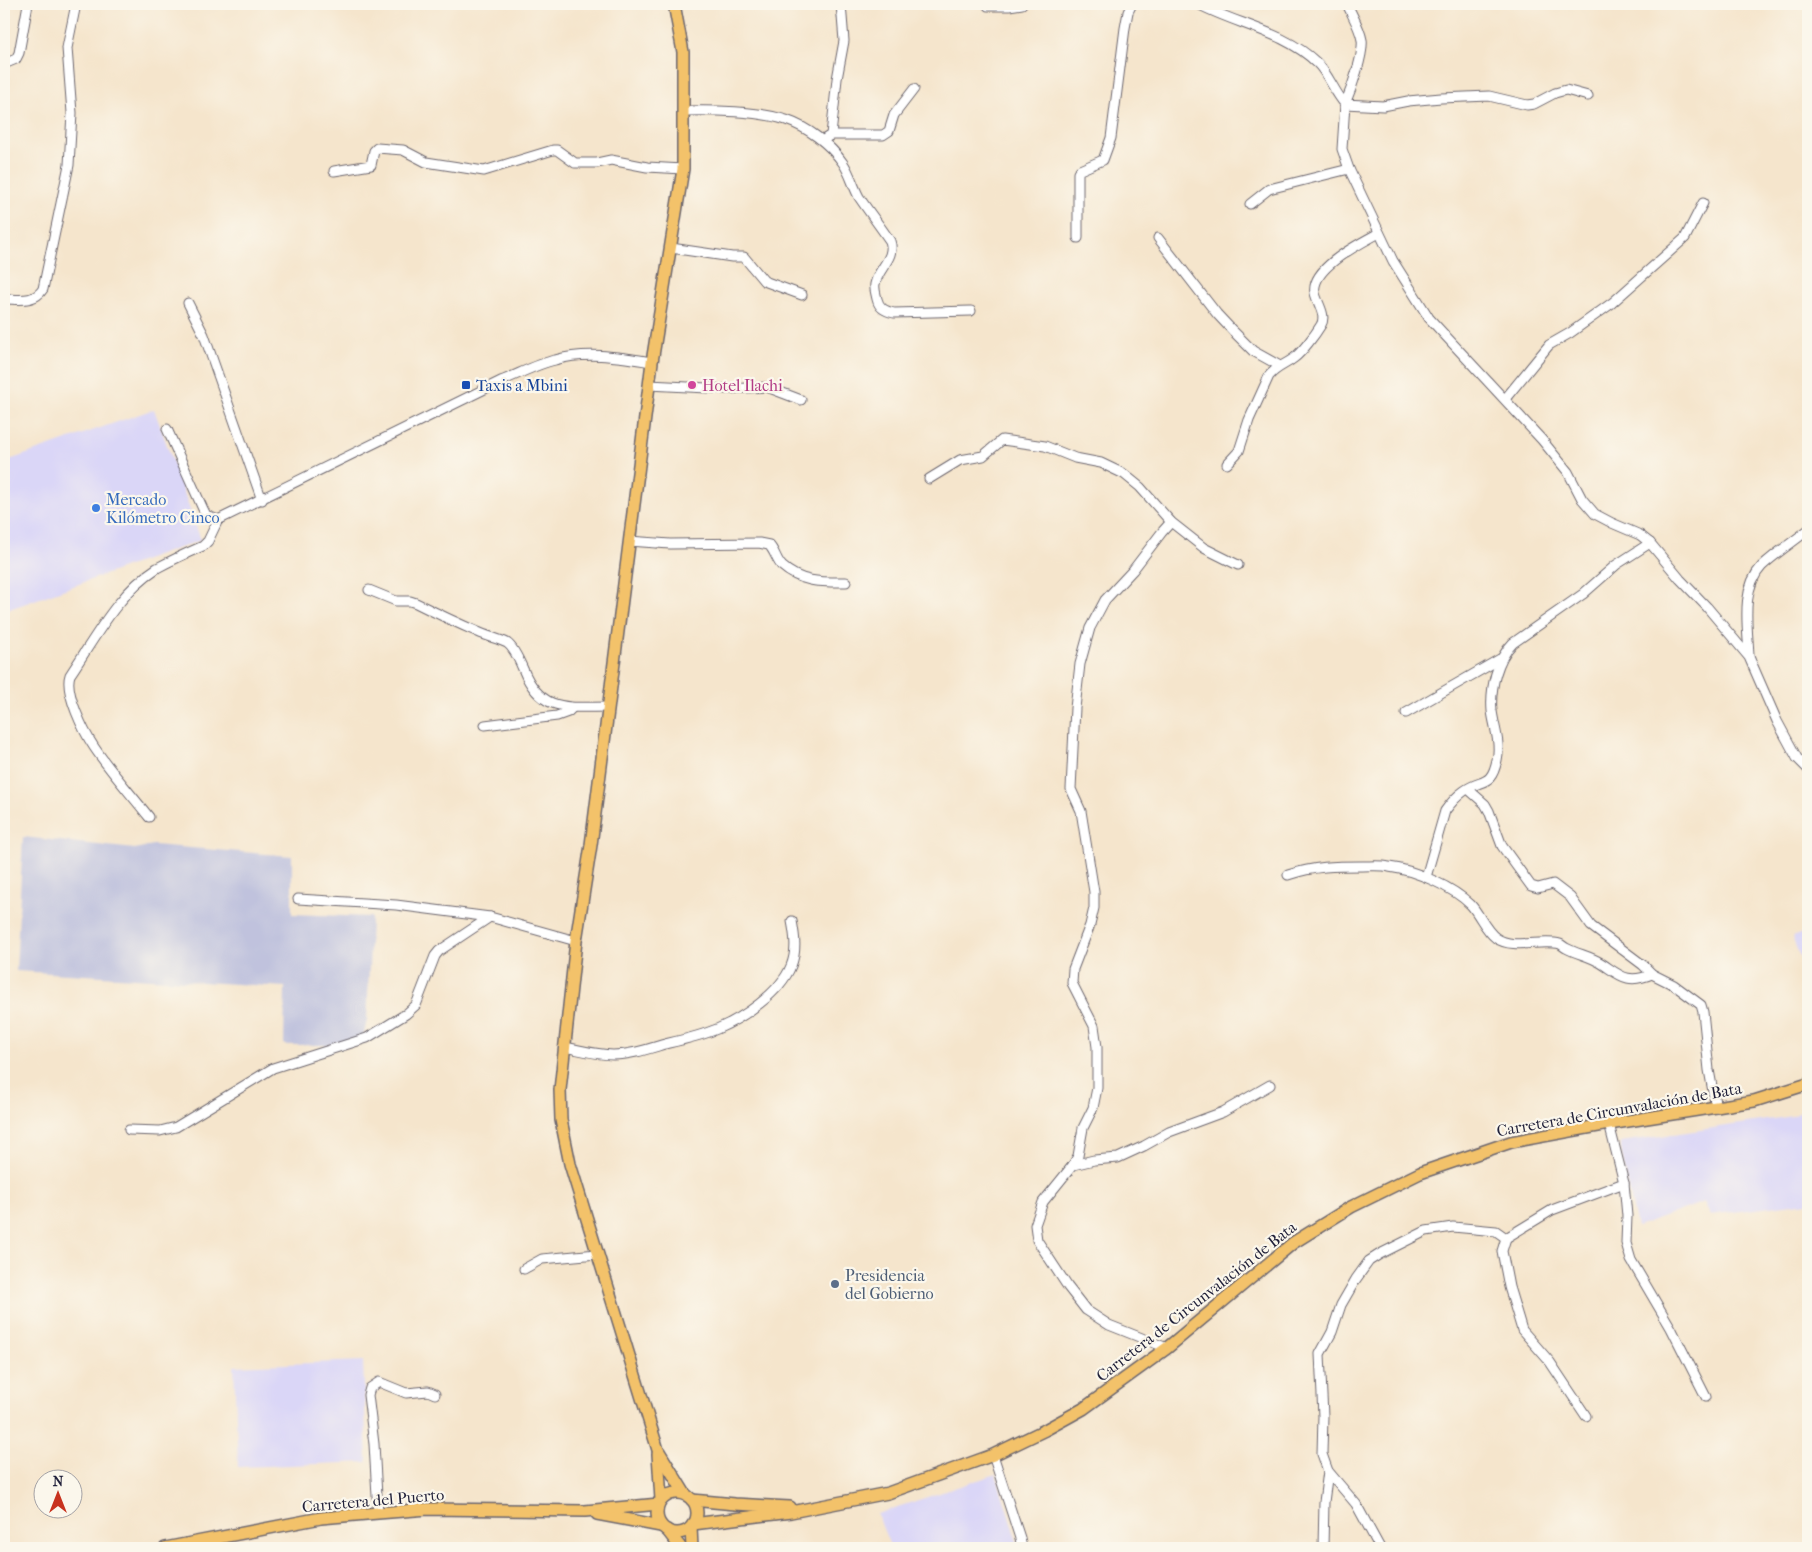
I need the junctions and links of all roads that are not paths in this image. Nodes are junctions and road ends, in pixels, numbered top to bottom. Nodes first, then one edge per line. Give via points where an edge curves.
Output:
1 (28, 4) edge
2 (76, 4) edge
3 (674, 4) edge
4 (841, 4) edge
5 (1022, 4) edge
6 (1132, 4) edge
7 (1198, 4) edge
8 (1347, 4) edge
9 (988, 6) dead end
10 (4, 64) edge
11 (914, 89) dead end
12 (1588, 96) dead end
13 (1345, 104) junction
14 (683, 111) junction
15 (832, 135) junction
16 (822, 140) junction
17 (683, 169) junction
18 (1349, 169) junction
19 (334, 171) dead end
20 (1703, 203) dead end
21 (1250, 204) dead end
22 (1379, 233) junction
23 (1078, 238) dead end
24 (1158, 238) dead end
25 (671, 248) junction
26 (802, 295) dead end
27 (4, 298) edge
28 (188, 303) dead end
29 (971, 311) dead end
30 (652, 362) junction
31 (1280, 366) junction
32 (649, 385) junction
33 (1505, 399) junction
34 (801, 400) dead end
35 (167, 429) dead end
36 (1227, 464) dead end
37 (929, 479) dead end
38 (262, 500) junction
39 (218, 520) junction
40 (1171, 522) junction
41 (1808, 530) edge
42 (629, 541) junction
43 (1650, 543) junction
44 (1238, 565) dead end
45 (846, 582) dead end
46 (369, 590) dead end
47 (1749, 657) junction
48 (1500, 659) junction
49 (608, 707) junction
50 (572, 708) junction
51 (1406, 713) dead end
52 (485, 725) dead end
53 (1808, 769) edge
54 (1468, 789) junction
55 (149, 817) dead end
56 (1288, 875) dead end
57 (1426, 877) junction
58 (298, 899) dead end
59 (490, 917) junction
60 (792, 921) dead end
61 (576, 941) junction
62 (1652, 974) junction
63 (564, 1047) junction
64 (1808, 1084) edge
65 (1270, 1085) dead end
66 (1716, 1108) junction
67 (1610, 1124) junction
68 (129, 1130) dead end
69 (1073, 1166) junction
70 (1624, 1183) junction
71 (1506, 1238) junction
72 (597, 1254) junction
73 (524, 1268) dead end
74 (1167, 1348) junction
75 (435, 1394) dead end
76 (1706, 1397) dead end
77 (1586, 1416) dead end
78 (658, 1450) junction
79 (993, 1455) junction
80 (1328, 1471) junction
81 (689, 1497) junction
82 (660, 1502) junction
83 (812, 1508) junction
84 (585, 1511) junction
85 (378, 1513) junction
86 (692, 1525) junction
87 (664, 1528) junction
88 (166, 1548) edge
89 (681, 1548) edge
90 (692, 1548) edge
91 (1022, 1548) edge
92 (1323, 1548) edge
93 (1380, 1548) edge

1 - 10 street via 19,53 16,59
2 - 27 street via 67,48 72,113 69,165 43,289 35,298
3 - 14 main road via 683,52
4 - 15 street via 844,42
5 - 9 street
6 - 23 street via 1125,28 1112,138 1103,160 1078,173
7 - 13 street via 1270,32 1292,45 1318,64
8 - 13 street via 1362,43
11 - 15 street via 894,115 889,132 883,136
12 - 13 street via 1566,90 1527,106 1489,96 1384,106
13 - 18 street via 1342,149
14 - 16 street via 773,116 787,120
14 - 17 main road
15 - 16 street
16 - 29 street via 844,164 859,197 892,246 875,284 878,304 882,309 894,313
17 - 19 street via 611,160 576,163 553,150 484,171 426,162 402,150 377,148 371,165
17 - 25 main road
18 - 21 street via 1269,189
18 - 22 street
20 - 33 street via 1685,238 1612,303 1549,345
22 - 31 street via 1334,259 1317,281 1315,293 1323,315 1321,324 1298,355
22 - 33 street via 1429,318
24 - 31 street via 1216,314 1253,351
25 - 26 street via 744,257 764,281
25 - 30 main road
28 - 38 street via 208,344
30 - 32 main road
30 - 38 street via 600,355 555,360 532,368
31 - 36 street via 1269,376 1248,420 1239,451
32 - 34 street via 727,389 767,387
32 - 42 main road
33 - 43 street via 1568,472 1582,499 1595,514
35 - 39 street via 206,515
37 - 40 street via 960,460 983,456 1002,440 1045,446 1075,458 1101,463 1124,474
38 - 39 street
39 - 55 street via 203,546 156,569 120,601 68,680 71,701 93,746
40 - 44 street via 1204,548
40 - 69 street via 1105,600 1090,628 1080,664 1074,708 1071,789 1081,811 1094,908 1073,969 1072,983 1094,1026 1097,1088
41 - 47 street via 1761,567 1750,586 1747,605
42 - 45 street via 760,543 769,546 780,565 803,580
42 - 49 main road
43 - 47 street
43 - 48 street via 1513,643
46 - 50 street via 396,601 410,600 508,643 537,694 550,704
47 - 53 street via 1777,721 1797,758
48 - 51 street
48 - 54 street via 1492,709 1498,758 1489,779
49 - 50 street
49 - 61 main road
50 - 52 street via 557,716
54 - 57 street via 1445,811
54 - 62 street via 1484,804 1502,846 1531,886 1538,888 1553,884 1570,898 1591,926
56 - 57 street via 1320,866 1390,867
57 - 62 street via 1471,905 1497,939 1528,945 1560,944 1626,978 1640,979
58 - 59 street via 396,905
59 - 61 street
59 - 68 street via 439,951 413,1009 367,1038 273,1068 176,1127 160,1131
60 - 63 street via 796,941 791,966 767,998 731,1021 703,1034 637,1052 615,1055
61 - 63 main road
62 - 66 street via 1674,984 1701,1005
63 - 72 main road via 561,1120 570,1164
64 - 66 main road, Carretera de Circunvalación de Bata via 1754,1101
65 - 69 street via 1223,1112 1168,1132 1118,1158
66 - 67 main road, Carretera de Circunvalación de Bata
67 - 70 street
67 - 74 main road, Carretera de Circunvalación de Bata via 1511,1142 1420,1173 1351,1207 1293,1243
69 - 74 street via 1043,1202 1035,1225 1038,1240 1086,1310 1109,1325
70 - 71 street via 1552,1210
70 - 76 street via 1626,1243 1631,1260
71 - 77 street via 1502,1251 1522,1330 1550,1362
71 - 80 street via 1496,1230 1453,1227 1426,1231 1369,1261 1341,1305 1320,1354 1322,1454
72 - 73 street via 542,1259
72 - 78 main road
74 - 79 main road, Carretera de Circunvalación de Bata via 1083,1409
75 - 85 street via 428,1391 406,1394 379,1382 370,1388
78 - 81 main road
78 - 82 main road
79 - 83 main road, Carretera de Circunvalación de Bata via 888,1493
79 - 91 street
80 - 92 street
80 - 93 street via 1356,1504
81 - 82 main road via 672,1493
81 - 83 main road, Carretera de Circunvalación de Bata via 735,1504
81 - 86 main road via 697,1514
82 - 84 main road, Carretera del Puerto
82 - 87 main road via 657,1515
83 - 86 main road, Carretera de Circunvalación de Bata
84 - 85 main road, Carretera del Puerto via 428,1509
84 - 87 main road, Carretera del Puerto
85 - 88 main road, Carretera del Puerto via 321,1518
86 - 87 main road via 680,1532
86 - 90 main road
87 - 89 main road

